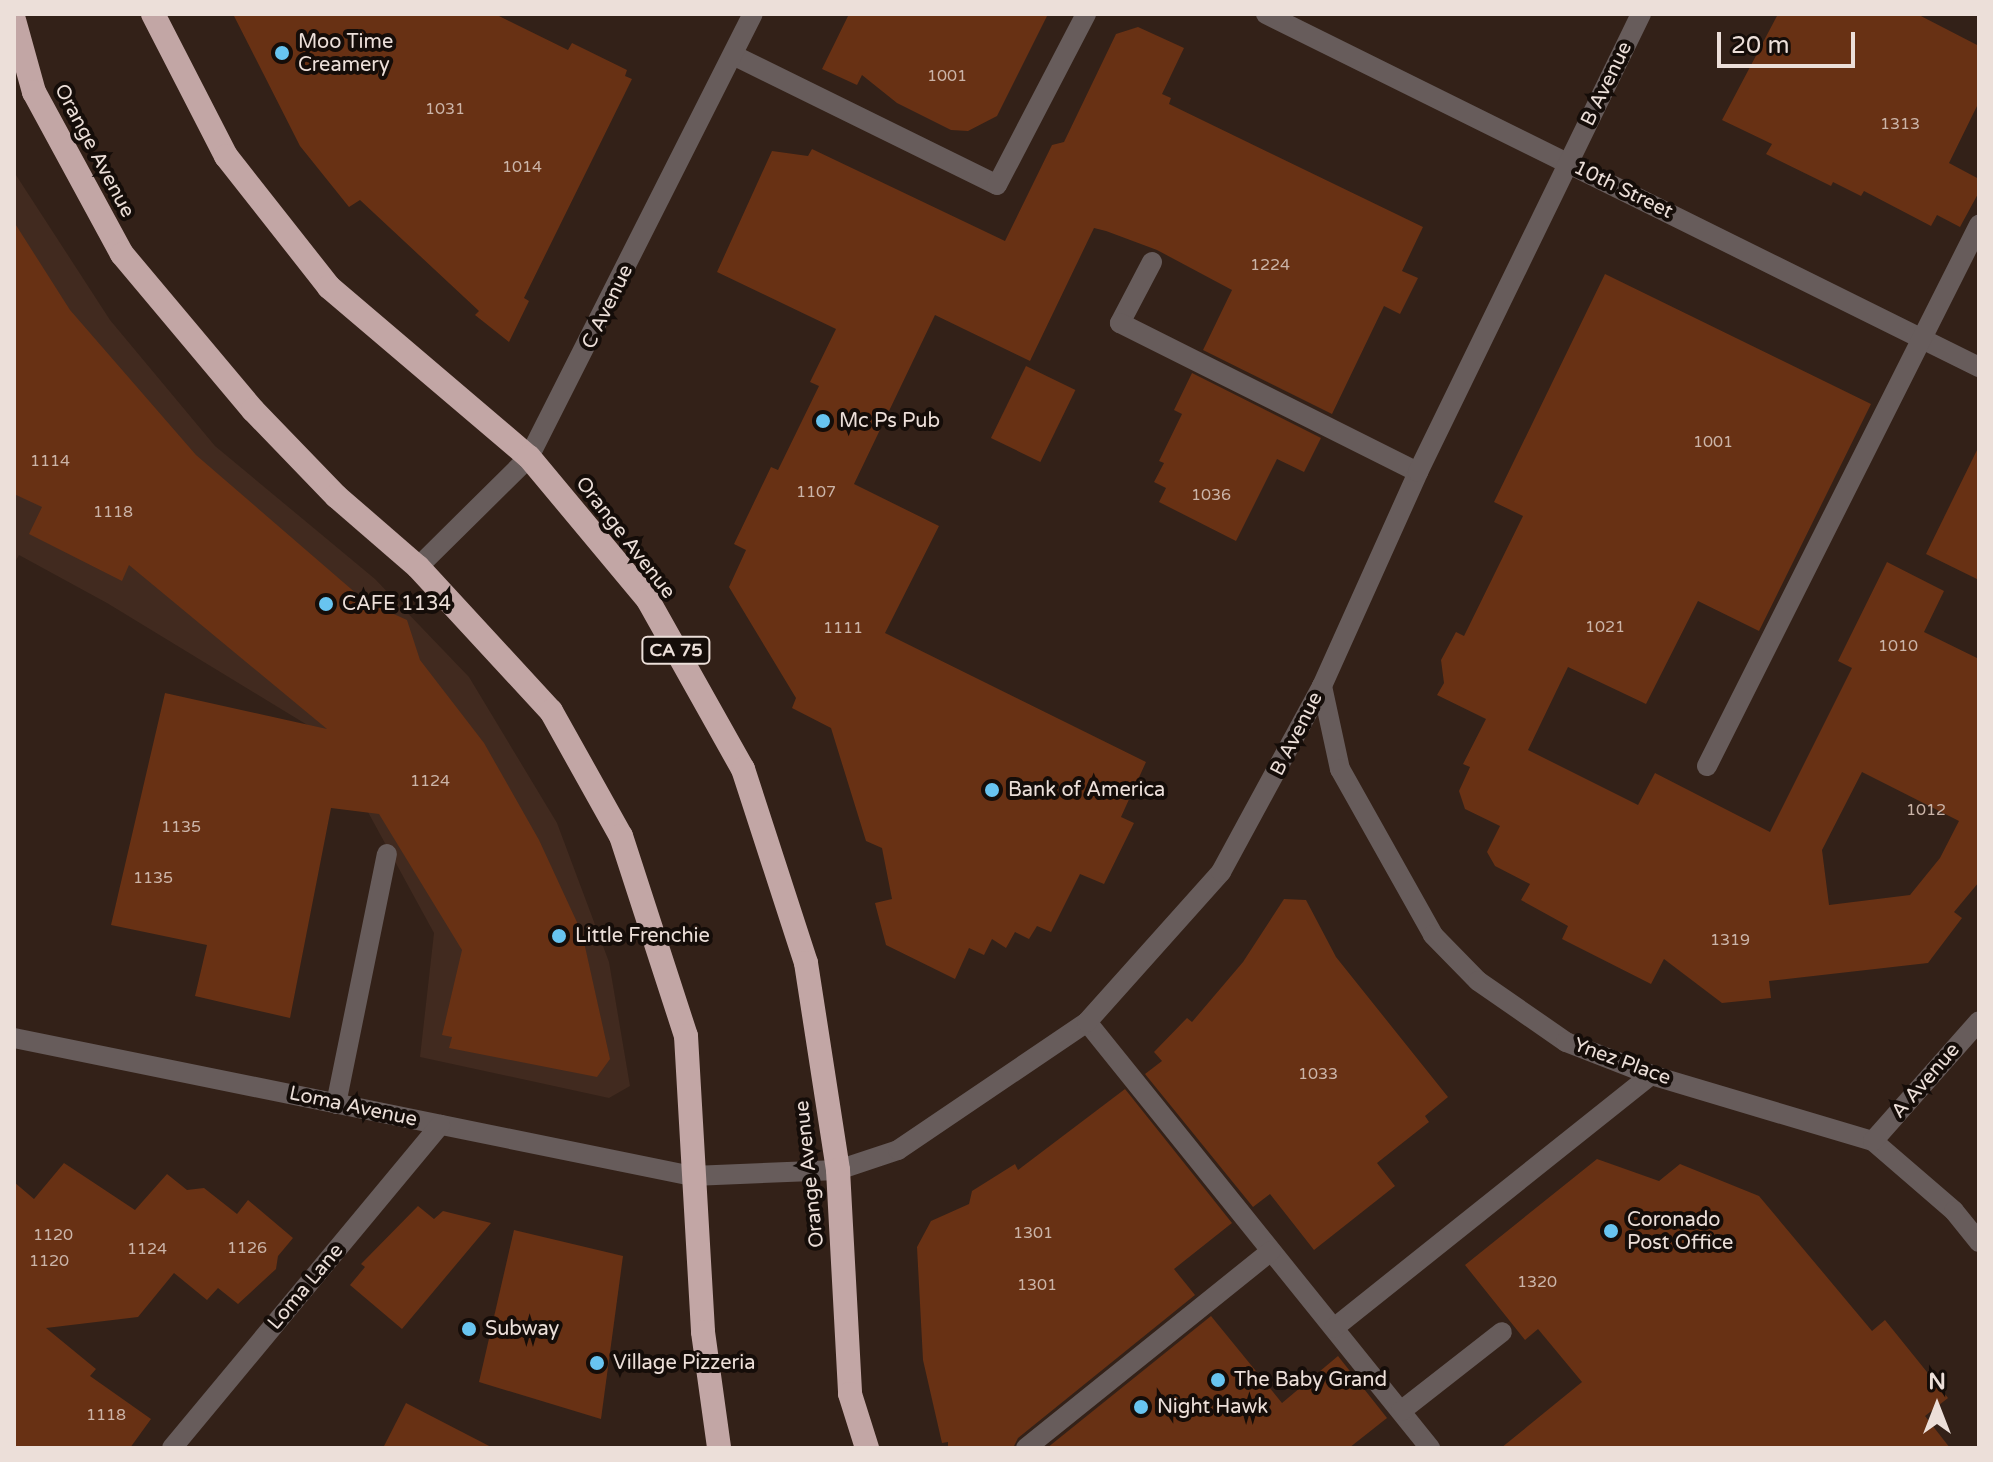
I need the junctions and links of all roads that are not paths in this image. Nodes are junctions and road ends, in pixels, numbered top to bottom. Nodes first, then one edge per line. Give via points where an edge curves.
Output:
1 (153, 14) edge
2 (753, 14) edge
3 (1086, 14) edge
4 (1266, 14) edge
5 (1641, 14) edge
6 (14, 20) edge
7 (733, 55) junction
8 (1568, 163) junction
9 (1979, 225) edge
10 (1152, 262) dead end
11 (1921, 339) junction
12 (1979, 367) edge
13 (529, 457) junction
14 (1418, 472) junction
15 (418, 567) junction
16 (1322, 686) junction
17 (1707, 766) dead end
18 (387, 854) dead end
19 (1979, 1021) edge
20 (1087, 1022) junction
21 (14, 1038) edge
22 (1651, 1075) junction
23 (336, 1104) junction
24 (440, 1125) junction
25 (1873, 1141) junction
26 (838, 1170) junction
27 (692, 1176) junction
28 (1979, 1242) edge
29 (1271, 1251) junction
30 (1334, 1328) junction
31 (1502, 1332) dead end
32 (1401, 1411) junction
33 (172, 1448) edge
34 (719, 1448) edge
35 (867, 1448) edge
36 (1026, 1448) edge
37 (1430, 1448) edge

1 - 13 highway, Orange Avenue / CA 75 via 226,156 329,287
2 - 7 street, C Avenue
3 - 7 street via 997,185
4 - 8 street, 10th Street
5 - 8 street, B Avenue
6 - 15 highway, Orange Avenue via 34,92 122,254 253,410 336,496
7 - 13 street, C Avenue
8 - 11 street, 10th Street
8 - 14 street, B Avenue
9 - 11 street
10 - 14 street via 1120,323
11 - 12 street, 10th Street
11 - 17 street
13 - 15 street, C Avenue
13 - 26 highway, Orange Avenue / CA 75 via 648,600 743,769 806,963
14 - 16 street, B Avenue
15 - 27 highway, Orange Avenue via 551,711 621,836 686,1036
16 - 20 street, B Avenue via 1221,872
16 - 22 street, Ynez Place via 1340,769 1433,935 1478,981 1566,1042
18 - 23 street
19 - 25 street, A Avenue
20 - 26 street, B Avenue via 898,1150
20 - 29 street
21 - 23 street, Loma Avenue
22 - 25 street, Ynez Place
22 - 30 street
23 - 24 street, Loma Avenue
24 - 27 street, Loma Avenue
24 - 33 street, Loma Lane
25 - 28 street, Ynez Place via 1954,1211
26 - 27 street, B Avenue
26 - 35 highway, Orange Avenue / CA 75 via 850,1394
27 - 34 highway, Orange Avenue via 703,1332
29 - 30 street
29 - 36 street
30 - 32 street
31 - 32 street
32 - 37 street

